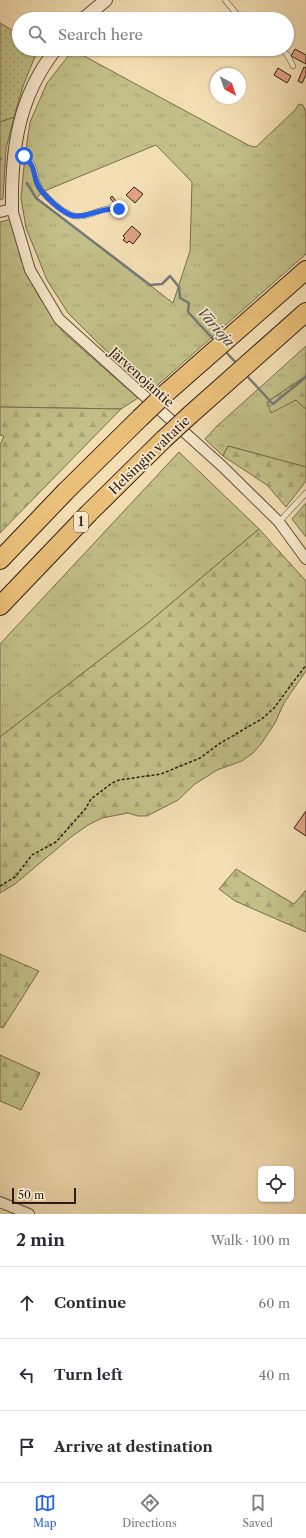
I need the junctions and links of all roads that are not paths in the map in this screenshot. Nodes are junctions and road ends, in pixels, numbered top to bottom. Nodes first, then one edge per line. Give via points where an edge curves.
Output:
1 (106, 0) edge
2 (226, 0) edge
3 (91, 12) edge
4 (235, 12) edge
5 (51, 56) edge
6 (288, 56) edge
7 (293, 66) dead end
8 (14, 146) junction
9 (6, 210) edge
10 (124, 210) dead end
11 (306, 270) edge
12 (306, 312) edge
13 (306, 492) edge
14 (278, 522) junction
15 (306, 559) edge
16 (0, 560) edge
17 (0, 606) edge
18 (0, 1202) edge
19 (29, 1214) edge

1 - 3 street
2 - 4 lane
5 - 8 street via 35,82 22,112
6 - 7 lane
8 - 9 street
8 - 10 lane via 31,162 42,192 69,214 82,216 110,208
9 - 14 street, Järvenojantie via 30,270 59,319 223,467
11 - 16 highway, bridge via 165,394
12 - 17 highway, Helsingin valtatie / 1, bridge via 164,439
13 - 14 lane
14 - 15 street, Järvenojantie
18 - 19 street

